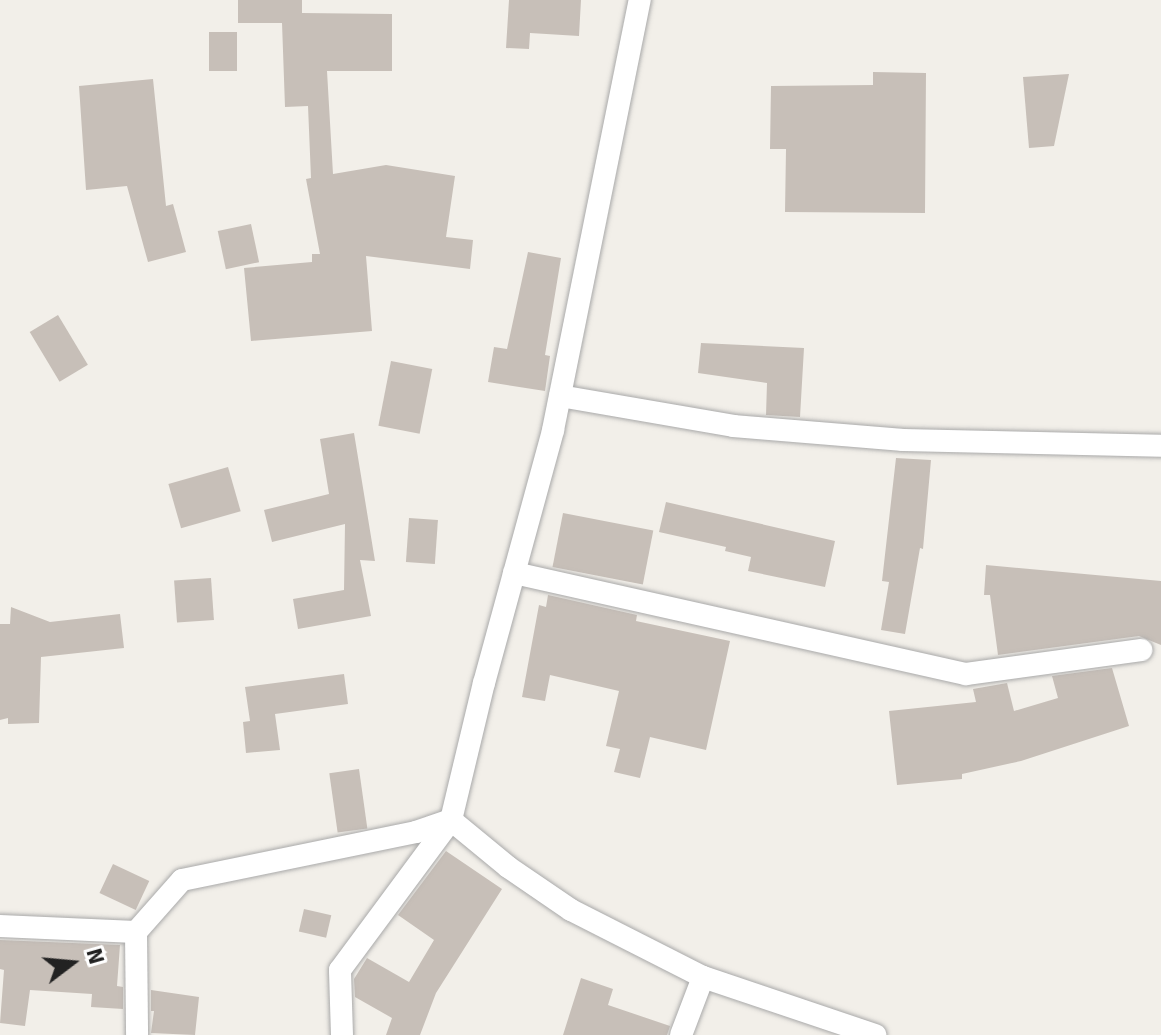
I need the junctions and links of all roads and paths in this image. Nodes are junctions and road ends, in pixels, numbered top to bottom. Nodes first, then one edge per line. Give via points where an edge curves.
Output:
1 (640, 0) edge
2 (560, 396) junction
3 (1161, 446) edge
4 (514, 573) junction
5 (1141, 650) dead end
6 (451, 820) junction
7 (0, 926) edge
8 (136, 932) junction
9 (703, 977) junction
10 (137, 1035) edge
11 (342, 1035) edge
12 (681, 1035) edge
13 (875, 1035) edge

1 - 2 street
2 - 3 street via 764,429 903,440
2 - 4 street
4 - 5 street via 966,674
4 - 6 street
6 - 8 street via 416,832 182,880
6 - 9 street via 571,910
6 - 11 street via 340,970
7 - 8 street
8 - 10 street
9 - 12 street
9 - 13 street

